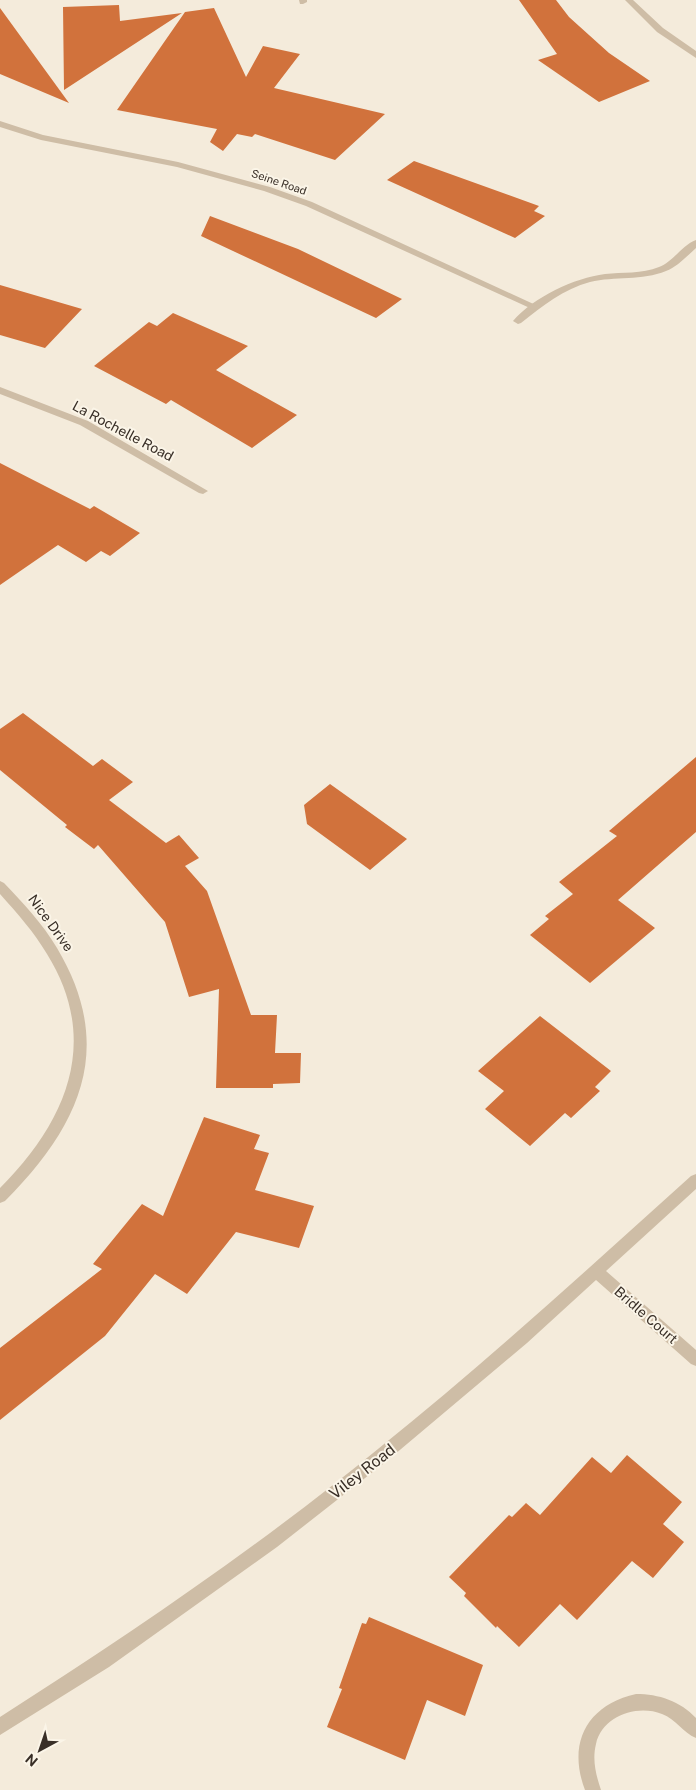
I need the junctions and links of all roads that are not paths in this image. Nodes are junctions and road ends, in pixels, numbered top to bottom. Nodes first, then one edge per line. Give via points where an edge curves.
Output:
1 (629, 0) edge
2 (696, 55) edge
3 (0, 124) edge
4 (696, 243) edge
5 (536, 307) junction
6 (518, 321) dead end
7 (0, 390) edge
8 (203, 491) dead end
9 (0, 886) edge
10 (696, 1180) edge
11 (0, 1197) edge
12 (596, 1271) junction
13 (696, 1359) edge
14 (693, 1720) edge
15 (0, 1727) edge
16 (593, 1790) edge

1 - 2 street via 658,29
3 - 5 street, Seine Road via 41,137 178,165 267,189 309,204
4 - 5 street via 665,268 644,275 587,280
5 - 6 street
7 - 8 street, La Rochelle Road via 84,423
9 - 11 street, Nice Drive via 25,912 54,951 72,989 80,1024 82,1058 74,1089 59,1123 36,1158
10 - 12 street, Viley Road
12 - 13 street, Bridle Court
12 - 15 street, Viley Road via 390,1449 271,1542 103,1661
14 - 16 street via 670,1707 648,1701 627,1702 609,1711 595,1727 587,1748 587,1770

